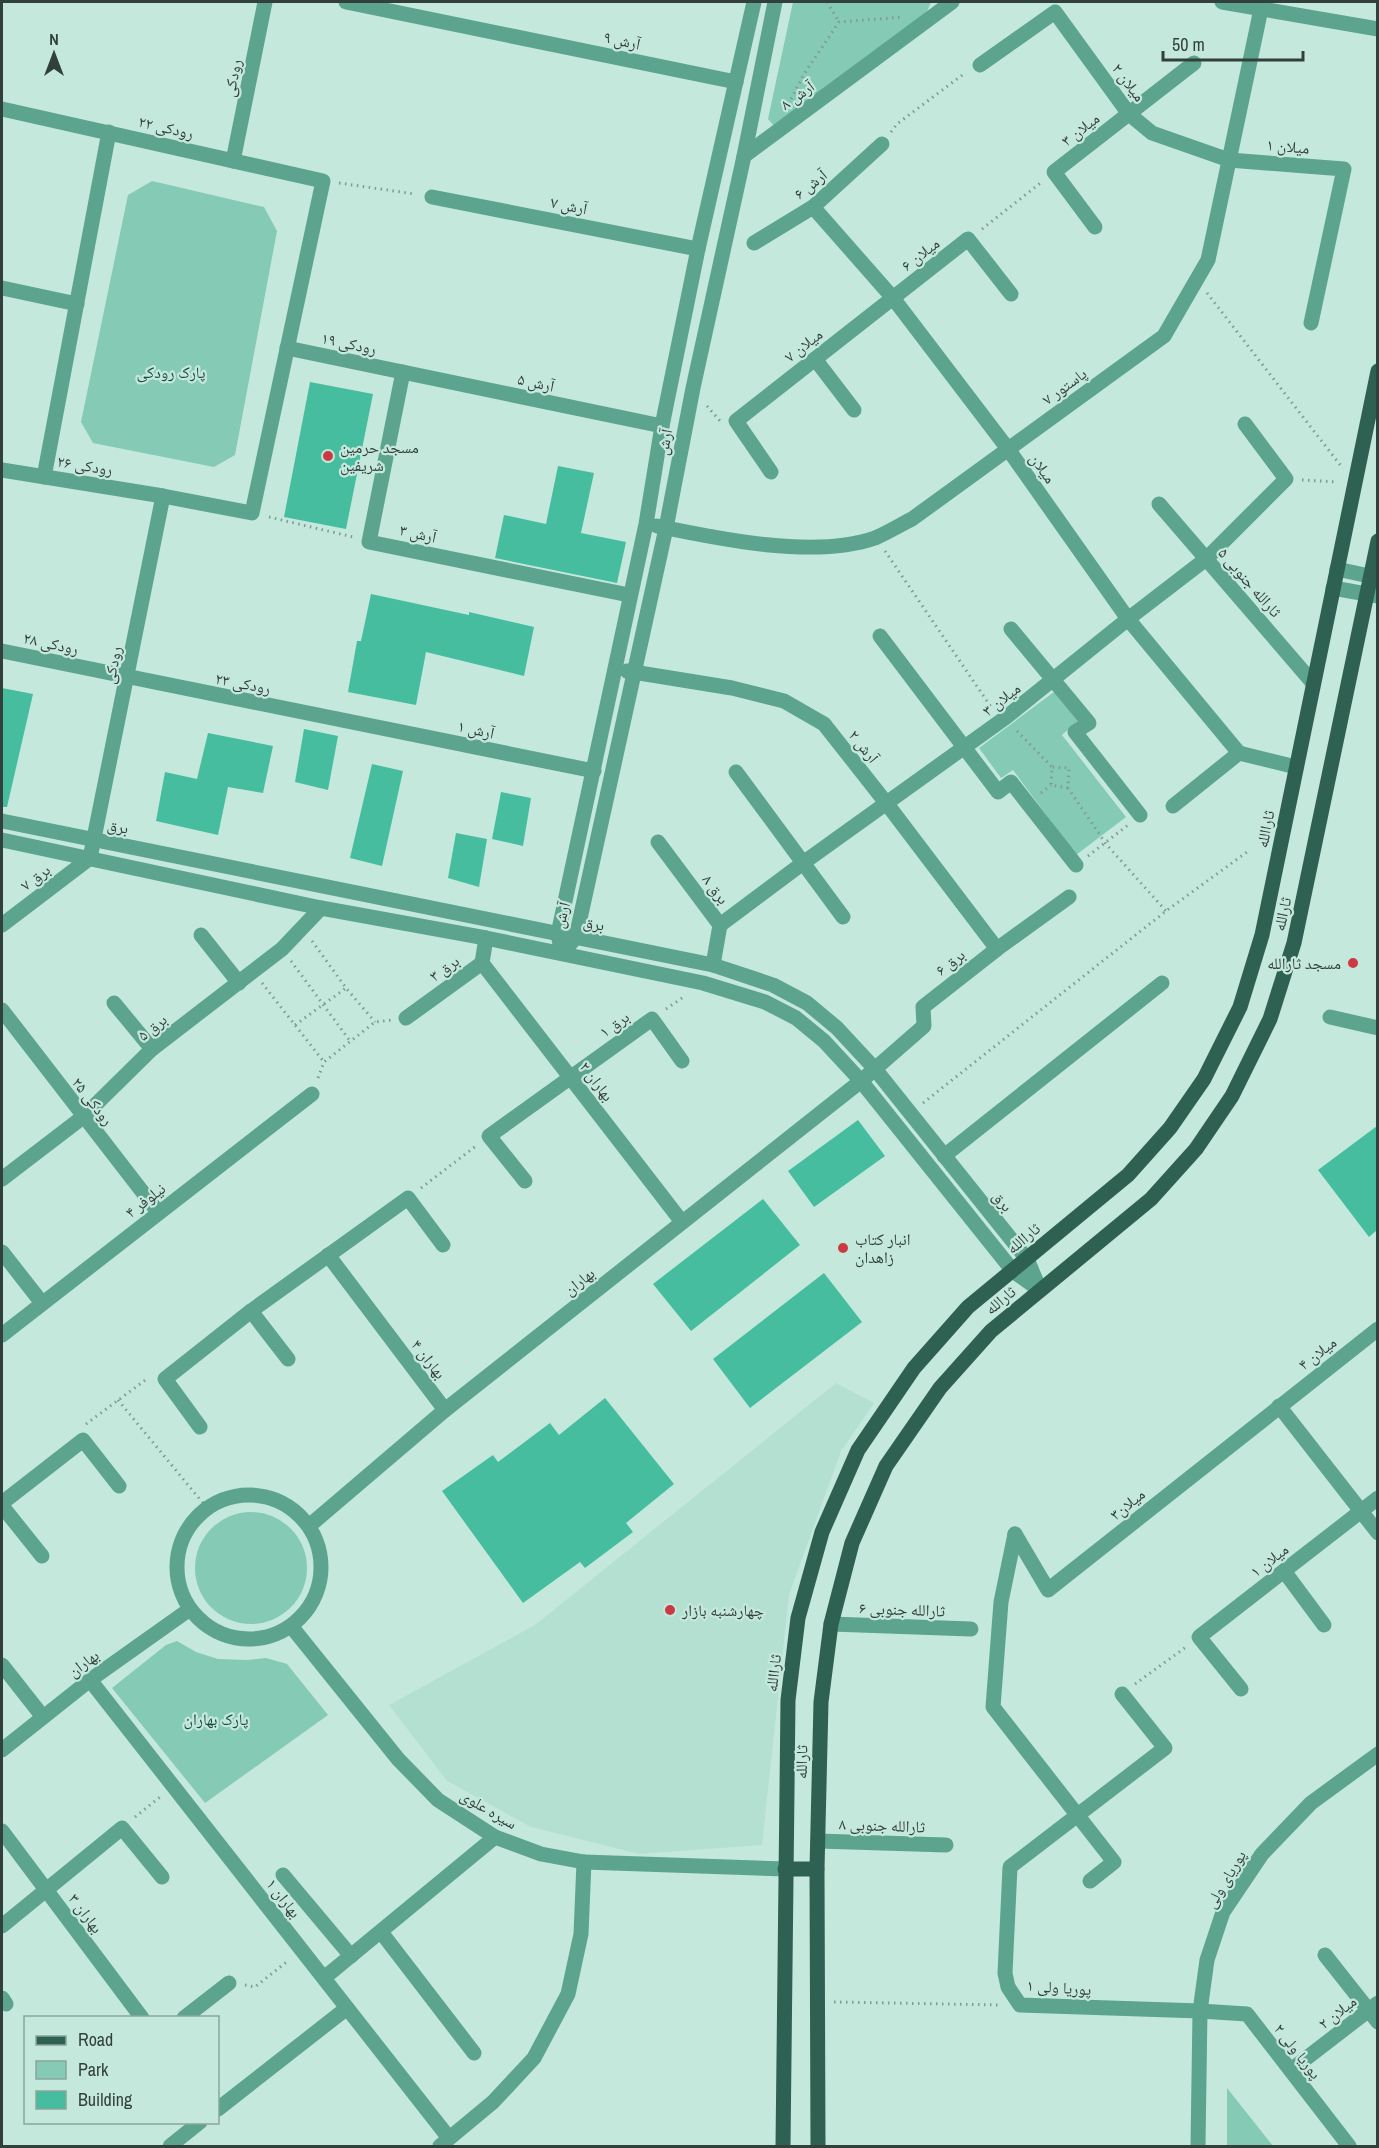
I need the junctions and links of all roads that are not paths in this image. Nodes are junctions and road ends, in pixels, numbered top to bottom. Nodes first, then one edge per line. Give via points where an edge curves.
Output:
1 (265, 2) edge
2 (346, 2) edge
3 (754, 2) edge
4 (775, 2) edge
5 (952, 2) edge
6 (1222, 2) edge
7 (1261, 9) junction
8 (1377, 29) edge
9 (1194, 63) dead end
10 (980, 65) road end
11 (736, 82) junction
12 (2, 109) edge
13 (1129, 114) junction
14 (109, 132) junction
15 (882, 144) road end
16 (744, 156) junction
17 (1229, 160) junction
18 (233, 161) junction
19 (432, 197) road end
20 (813, 207) junction
21 (1095, 226) dead end
22 (754, 243) dead end
23 (698, 249) junction
24 (2, 288) edge
25 (1011, 294) dead end
26 (893, 298) junction
27 (76, 304) junction
28 (1311, 323) dead end
29 (287, 348) junction
30 (815, 359) junction
31 (1377, 371) edge
32 (404, 372) junction
33 (854, 410) dead end
34 (1245, 424) dead end
35 (662, 426) junction
36 (1008, 449) junction
37 (2, 470) edge
38 (771, 472) dead end
39 (44, 477) junction
40 (164, 496) junction
41 (1159, 504) dead end
42 (646, 524) junction
43 (666, 528) junction
44 (1377, 541) edge
45 (1206, 559) junction
46 (1337, 569) junction
47 (1374, 577) edge
48 (1333, 588) junction
49 (629, 595) junction
50 (1372, 595) edge
51 (1128, 619) junction
52 (1011, 629) dead end
53 (880, 636) dead end
54 (2, 651) edge
55 (615, 669) junction
56 (635, 672) junction
57 (127, 678) junction
58 (1053, 680) junction
59 (1314, 683) junction
60 (352, 722) joint
61 (964, 750) junction
62 (1239, 753) junction
63 (1296, 767) junction
64 (594, 771) junction
65 (736, 772) dead end
66 (887, 804) junction
67 (1173, 806) dead end
68 (1140, 815) road end
69 (2, 821) edge
70 (2, 840) edge
71 (94, 840) junction
72 (658, 842) dead end
73 (90, 858) junction
74 (803, 863) junction
75 (1076, 865) road end
76 (1070, 897) dead end
77 (321, 908) junction
78 (843, 917) dead end
79 (2, 925) edge
80 (720, 926) junction
81 (558, 934) junction
82 (201, 935) dead end
83 (486, 938) junction
84 (576, 938) junction
85 (997, 949) junction
86 (563, 954) junction
87 (482, 963) junction
88 (713, 965) junction
89 (239, 983) junction
90 (1162, 983) dead end
91 (114, 1003) dead end
92 (2, 1010) edge
93 (1330, 1017) dead end
94 (406, 1018) road end
95 (1377, 1028) edge
96 (152, 1050) junction
97 (681, 1061) dead end
98 (875, 1069) junction
99 (572, 1078) junction
100 (861, 1081) junction
101 (312, 1094) road end
102 (83, 1117) junction
103 (944, 1156) junction
104 (3, 1174) edge
105 (525, 1181) dead end
106 (158, 1212) junction
107 (682, 1222) junction
108 (443, 1245) dead end
109 (2, 1252) edge
110 (328, 1255) junction
111 (1026, 1259) junction
112 (1013, 1271) junction
113 (1040, 1290) junction
114 (42, 1303) junction
115 (251, 1311) junction
116 (1377, 1329) edge
117 (2, 1335) edge
118 (288, 1359) dead end
119 (1279, 1406) junction
120 (445, 1410) junction
121 (200, 1427) dead end
122 (119, 1486) dead end
123 (1377, 1498) edge
124 (2, 1505) edge
125 (1360, 1511) junction
126 (309, 1526) junction
127 (1377, 1533) edge
128 (42, 1556) dead end
129 (1284, 1571) junction
130 (190, 1609) junction
131 (831, 1624) junction
132 (1324, 1625) dead end
133 (291, 1626) junction
134 (971, 1629) dead end
135 (2, 1665) edge
136 (90, 1680) junction
137 (1241, 1689) dead end
138 (1122, 1694) road end
139 (43, 1718) junction
140 (2, 1750) edge
141 (1377, 1754) edge
142 (1078, 1814) junction
143 (2, 1831) edge
144 (495, 1837) junction
145 (818, 1841) junction
146 (946, 1845) dead end
147 (584, 1862) junction
148 (785, 1869) junction
149 (817, 1869) junction
150 (283, 1875) dead end
151 (162, 1877) dead end
152 (1090, 1881) dead end
153 (46, 1890) junction
154 (2, 1926) edge
155 (381, 1932) junction
156 (1325, 1955) dead end
157 (351, 1956) junction
158 (324, 1978) junction
159 (228, 1983) road end
160 (347, 2008) junction
161 (1200, 2011) junction
162 (1374, 2012) edge
163 (140, 2016) edge
164 (187, 2016) edge
165 (474, 2053) dead end
166 (1291, 2070) junction
167 (219, 2108) edge
168 (198, 2124) edge
169 (444, 2142) edge
170 (170, 2146) edge
171 (783, 2146) edge
172 (818, 2146) edge
173 (1198, 2146) edge
174 (1349, 2146) edge

1 - 18 street, رودکی
2 - 11 street, آرش ۹
3 - 11 street, آرش
4 - 16 street, آرش
5 - 16 street, آرش ۸
6 - 7 street
7 - 8 street
7 - 17 street, پاستور ۷
9 - 13 street
10 - 13 street, میلان ۲ via 1055,12
11 - 23 street, آرش
12 - 14 street, رودکی ۲۲
13 - 17 street, میلان ۲ via 1152,133
13 - 21 street, میلان ۳ via 1054,172
14 - 18 street, رودکی ۲۲
14 - 27 street
15 - 20 street, آرش ۶
16 - 43 street, آرش
17 - 28 street, میلان ۱ via 1344,169
17 - 36 street, پاستور ۷ via 1208,260 1164,336
18 - 29 street, رودکی ۲۲ via 323,181
19 - 23 street, آرش ۷
20 - 22 street, آرش ۶
20 - 26 street, میلان
23 - 35 street, آرش
24 - 27 street
25 - 26 street, میلان ۶ via 969,239
26 - 30 street, میلان ۷
26 - 36 street, میلان
27 - 39 street
29 - 32 street, رودکی ۱۹
29 - 40 street, رودکی ۲۶ via 252,513
30 - 33 street
30 - 38 street, میلان ۷ via 736,421
31 - 46 main road, ثاراالله
32 - 35 street, آرش ۵
32 - 49 street, آرش ۳ via 369,542
34 - 45 street, میلان ۳ via 1286,479
35 - 42 street, آرش
36 - 43 street, پاستور ۷ via 912,519 875,538 813,548
36 - 51 street, میلان
37 - 39 street, رودکی ۲۶
39 - 40 street, رودکی ۲۶
40 - 57 street, رودکی
41 - 45 street, ثارالله جنوبی ۵
42 - 43 street, پاستور ۷
42 - 49 street, آرش
43 - 56 street, آرش
44 - 47 main road, ثارالله
45 - 51 street, میلان ۳
45 - 59 street, ثارالله جنوبی ۵
46 - 47 street
46 - 48 main road, ثاراالله
47 - 50 main road, ثارالله
48 - 50 street
48 - 59 main road, ثاراالله
49 - 55 street, آرش
50 - 113 main road, ثارالله via 1294,943 1270,1019 1232,1096 1196,1149 1151,1198
51 - 58 street, میلان ۳
51 - 62 street, میلان
52 - 58 street
53 - 61 street
54 - 57 street, رودکی ۲۸
55 - 56 street, آرش ۲
55 - 64 street, آرش
56 - 66 street, آرش ۲ via 784,701 824,724
56 - 84 street, آرش
57 - 60 street, رودکی ۲۳
57 - 71 street, رودکی
58 - 61 street, میلان ۳
58 - 68 street via 1089,723 1075,732
59 - 63 main road, ثاراالله
60 - 64 street, آرش ۱
61 - 66 street, میلان ۳
61 - 75 street via 998,792 1011,782
62 - 63 street
62 - 67 street
63 - 111 main road, ثاراالله via 1262,935 1240,1007 1204,1079 1170,1128 1128,1175
64 - 81 street, آرش
65 - 74 street
66 - 74 street, میلان ۳
66 - 85 street, آرش ۲
69 - 71 street, برق
70 - 73 street
71 - 73 street, رودکی
71 - 81 street, برق
72 - 80 street, برق ۸
73 - 77 street
73 - 79 street, برق ۷
74 - 78 street
74 - 80 street, میلان ۳
76 - 85 street, برق ۶
77 - 83 street
77 - 89 street, برق ۵ via 282,949
80 - 88 street, برق ۸
81 - 84 street, برق
81 - 86 street, آرش
82 - 89 street
83 - 86 street
83 - 87 street, برق ۳
84 - 86 street, آرش
84 - 88 street, برق
85 - 98 street, برق ۶ via 923,1007 924,1026
86 - 100 street via 703,983 765,1002 796,1018 824,1041
87 - 94 street, برق ۳
87 - 99 street, بهاران ۲
88 - 98 street, برق via 773,985 807,1003
89 - 96 street, برق ۵
90 - 103 street
91 - 96 street
92 - 102 street, رودکی ۲۵
93 - 95 street
96 - 102 street, برق ۵
97 - 99 street, برق ۱ via 652,1019
98 - 100 street, بهاران
98 - 103 street, برق
99 - 105 street, برق ۱ via 489,1136
99 - 107 street, بهاران ۲
100 - 107 street, بهاران
100 - 112 street
101 - 106 street, نیلوفر ۴
102 - 104 street, برق ۵
102 - 106 street, رودکی ۲۵
103 - 111 street, برق
106 - 114 street, نیلوفر ۴
107 - 120 street, بهاران
108 - 110 street via 408,1198
109 - 114 street
110 - 115 street
110 - 120 street, بهاران ۴
111 - 112 main road, ثاراالله
111 - 113 street, برق
112 - 113 street
112 - 148 main road, ثاراالله via 969,1307 914,1368 858,1450 822,1532 798,1618 788,1700
113 - 131 main road, ثارالله via 991,1330 940,1388 886,1466 852,1543
114 - 117 street, نیلوفر ۴
115 - 118 street
115 - 121 street via 165,1379
116 - 119 street, میلان ۴
119 - 125 street
119 - 142 street, میلان۳ via 1048,1590 1015,1534 1001,1602 993,1707
120 - 126 street, بهاران
122 - 124 street via 83,1440
123 - 125 street
124 - 128 street
125 - 127 street
125 - 129 street, میلان ۱
126 - 130 street via 293,1509 273,1499 250,1495 228,1498 207,1508 191,1524 180,1544 180,1588
126 - 133 street via 319,1546 322,1568 318,1590 307,1610
129 - 132 street
129 - 137 street, میلان ۱ via 1199,1637
130 - 133 street via 206,1625 226,1636 248,1640 271,1636
130 - 136 street, بهاران
131 - 134 street, ثارالله جنوبی ۶
131 - 145 main road, ثارالله via 820,1702
133 - 144 street, سیره علوی via 398,1759 438,1800
135 - 139 street
136 - 139 street, بهاران
136 - 158 street, بهاران ۱
138 - 142 street via 1165,1748
139 - 140 street, بهاران
141 - 161 street, پوریای ولی via 1311,1803 1262,1854 1223,1912 1207,1960
142 - 152 street via 1114,1862
142 - 161 street, پوریا ولی ۱ via 1010,1867 1005,1973 1008,1987 1020,2005
143 - 153 street, بهاران ۳
144 - 147 street, سیره علوی via 541,1854
144 - 155 street
145 - 146 street, ثارالله جنوبی ۸
145 - 149 main road, ثارالله
147 - 148 street, سیره علوی
147 - 169 street via 580,1934 568,1994 534,2058 493,2102
148 - 149 main road
148 - 171 main road, ثاراالله
149 - 172 main road, ثارالله
150 - 157 street
151 - 153 street via 122,1828
153 - 154 street
153 - 163 street, بهاران ۳
155 - 157 street
155 - 165 street
156 - 162 street
157 - 158 street
158 - 160 street, بهاران ۱
159 - 164 street
160 - 167 street
160 - 169 street, بهاران ۱
161 - 166 street, پوریا ولی ۲ via 1246,2014
161 - 173 street, پوریای ولی
162 - 166 street, میلان ۲
166 - 174 street, پوریا ولی ۲
168 - 170 street

